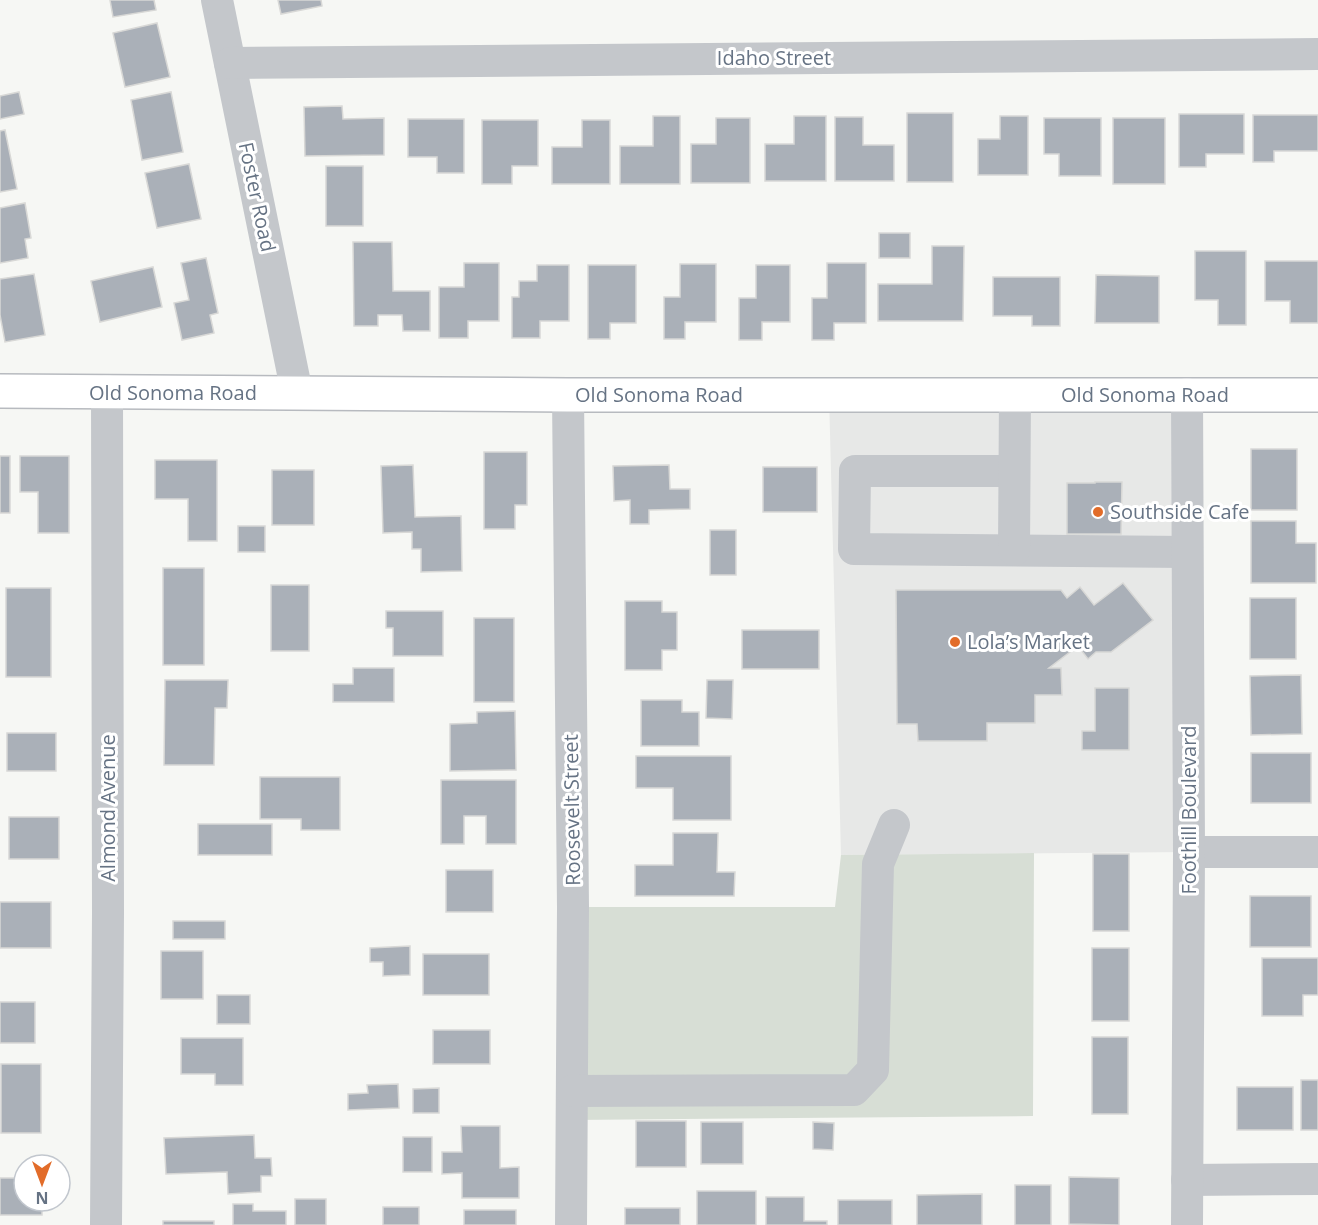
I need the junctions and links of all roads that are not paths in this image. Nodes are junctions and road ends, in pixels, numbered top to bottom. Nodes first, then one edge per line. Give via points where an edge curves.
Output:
1 (217, 0) edge
2 (1318, 54) edge
3 (230, 63) junction
4 (0, 391) edge
5 (107, 391) junction
6 (297, 393) junction
7 (1187, 394) junction
8 (568, 395) junction
9 (1015, 395) junction
10 (1318, 395) edge
11 (1014, 471) junction
12 (1014, 550) junction
13 (1187, 552) junction
14 (894, 825) dead end
15 (1189, 852) junction
16 (1318, 852) edge
17 (572, 1091) junction
18 (1318, 1179) edge
19 (1187, 1180) junction
20 (106, 1225) edge
21 (571, 1225) edge
22 (1187, 1225) edge

1 - 3 street, Foster Road
2 - 3 street, Idaho Street
3 - 6 street, Foster Road
4 - 5 main road, Old Sonoma Road
5 - 6 main road, Old Sonoma Road
5 - 20 street, Almond Avenue
6 - 8 main road, Old Sonoma Road
7 - 9 main road, Old Sonoma Road
7 - 10 main road, Old Sonoma Road
7 - 13 street, Foothill Boulevard
8 - 9 main road, Old Sonoma Road
8 - 17 street, Roosevelt Street
9 - 11 street
11 - 12 street
11 - 12 street via 855,471 854,549
12 - 13 street
13 - 15 street, Foothill Boulevard
14 - 17 street via 878,864 873,1070 854,1090
15 - 16 street
15 - 19 street, Foothill Boulevard
17 - 21 street, Roosevelt Street
18 - 19 street
19 - 22 street, Foothill Boulevard

